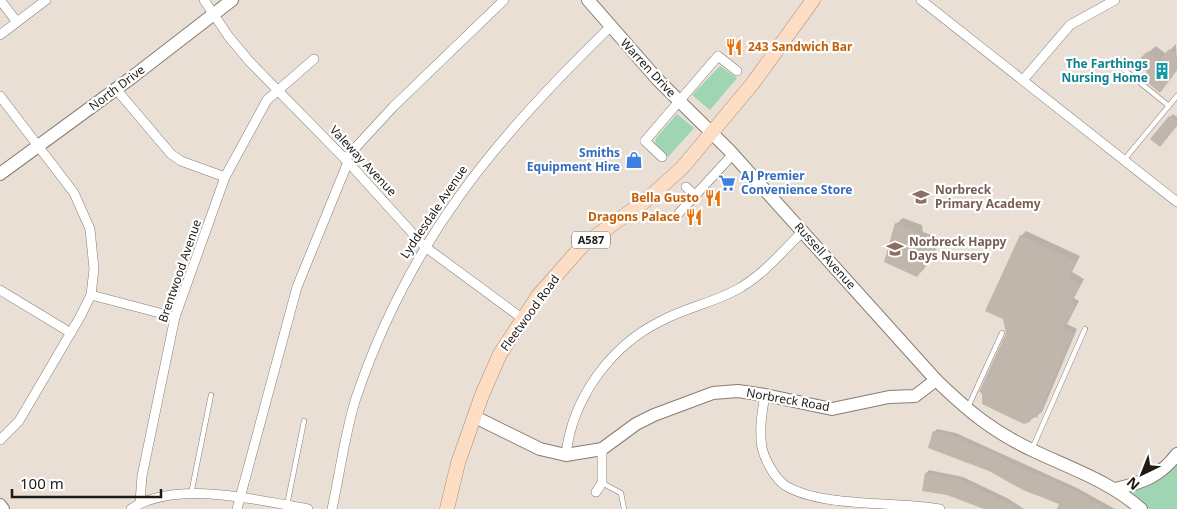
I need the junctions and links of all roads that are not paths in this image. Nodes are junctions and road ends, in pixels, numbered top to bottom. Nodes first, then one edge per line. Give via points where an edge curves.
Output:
1 (0, 0) edge
2 (46, 0) edge
3 (204, 0) edge
4 (232, 0) edge
5 (504, 0) edge
6 (588, 0) edge
7 (813, 0) edge
8 (921, 0) edge
9 (1115, 0) edge
10 (214, 14) junction
11 (17, 22) junction
12 (610, 27) junction
13 (0, 35) edge
14 (314, 59) dead end
15 (1117, 64) dead end
16 (737, 71) dead end
17 (1023, 80) junction
18 (116, 89) junction
19 (277, 91) junction
20 (0, 96) edge
21 (1177, 96) edge
22 (678, 101) junction
23 (1169, 106) junction
24 (712, 134) junction
25 (38, 146) junction
26 (733, 154) junction
27 (662, 157) dead end
28 (1124, 160) junction
29 (347, 161) junction
30 (0, 174) edge
31 (225, 177) junction
32 (686, 187) dead end
33 (695, 195) junction
34 (1177, 202) edge
35 (679, 213) dead end
36 (803, 231) junction
37 (424, 246) junction
38 (0, 290) edge
39 (91, 295) junction
40 (175, 317) junction
41 (523, 319) junction
42 (1086, 329) dead end
43 (71, 333) junction
44 (1002, 333) dead end
45 (936, 380) junction
46 (211, 395) dead end
47 (765, 395) junction
48 (967, 410) junction
49 (475, 417) junction
50 (304, 421) dead end
51 (0, 440) edge
52 (602, 449) junction
53 (1032, 450) junction
54 (1177, 454) edge
55 (566, 455) junction
56 (602, 483) junction
57 (1115, 488) junction
58 (596, 492) dead end
59 (191, 494) junction
60 (240, 497) junction
61 (140, 502) junction
62 (0, 505) edge
63 (287, 505) junction
64 (3, 509) edge
65 (131, 509) edge
66 (237, 509) edge
67 (308, 509) edge
68 (332, 509) edge
69 (448, 509) edge
70 (624, 509) edge
71 (940, 509) edge
72 (1141, 509) edge

1 - 11 street
2 - 11 street
3 - 10 street, Valeway Avenue
4 - 10 street, North Drive
5 - 29 street via 393,107
6 - 12 street, Warren Drive
7 - 24 main road, Fleetwood Road / A587
8 - 17 street
9 - 17 street via 1070,25
10 - 18 street, North Drive
10 - 19 street, Valeway Avenue via 229,37
11 - 13 street
12 - 22 street, Warren Drive
12 - 37 street, Lyddesdale Avenue via 496,146
14 - 19 street, Brentwood Avenue
15 - 23 lane
16 - 22 street via 718,56
17 - 28 street
18 - 25 street, North Drive
18 - 31 street via 170,154
19 - 29 street, Valeway Avenue
19 - 31 street, Brentwood Avenue via 267,100
20 - 25 street
21 - 23 lane
22 - 24 street, Warren Drive
22 - 27 street via 645,142
23 - 28 lane
24 - 26 street, Russell Avenue
24 - 41 main road, Fleetwood Road / A587 via 661,187 582,246 538,296
25 - 30 street, North Drive
25 - 39 street via 74,193 90,229 94,269
26 - 33 street
26 - 36 street, Russell Avenue
28 - 34 street
29 - 37 street, Valeway Avenue
29 - 60 street via 297,287
31 - 40 street, Brentwood Avenue
32 - 33 street
33 - 35 street
36 - 45 street, Russell Avenue
36 - 55 street via 740,288 660,321 642,332 606,364 577,411 568,436
37 - 41 street, Valeway Avenue
37 - 68 street, Lyddesdale Avenue via 386,323 356,399
38 - 43 street
39 - 40 street
39 - 43 street
40 - 61 street, Brentwood Avenue via 142,476
41 - 49 main road, Fleetwood Road / A587 via 500,354
42 - 53 lane
43 - 51 street via 20,421
44 - 48 lane
45 - 47 street, Norbreck Road via 915,396 889,397 832,409
45 - 48 street
46 - 59 lane
47 - 52 street, Norbreck Road via 738,391 713,393 636,424
47 - 71 street via 762,448 770,467 785,485 816,496
48 - 53 street
49 - 55 street, Norbreck Road via 540,449
49 - 69 main road, Fleetwood Road / A587 via 458,463
50 - 63 lane
52 - 55 street, Norbreck Road
52 - 56 street
53 - 57 street
54 - 57 street via 1153,478
56 - 58 street
56 - 70 lane via 621,493
57 - 72 street
59 - 60 street
59 - 61 street
60 - 63 street
60 - 66 street
61 - 65 street
62 - 64 street
63 - 67 street

